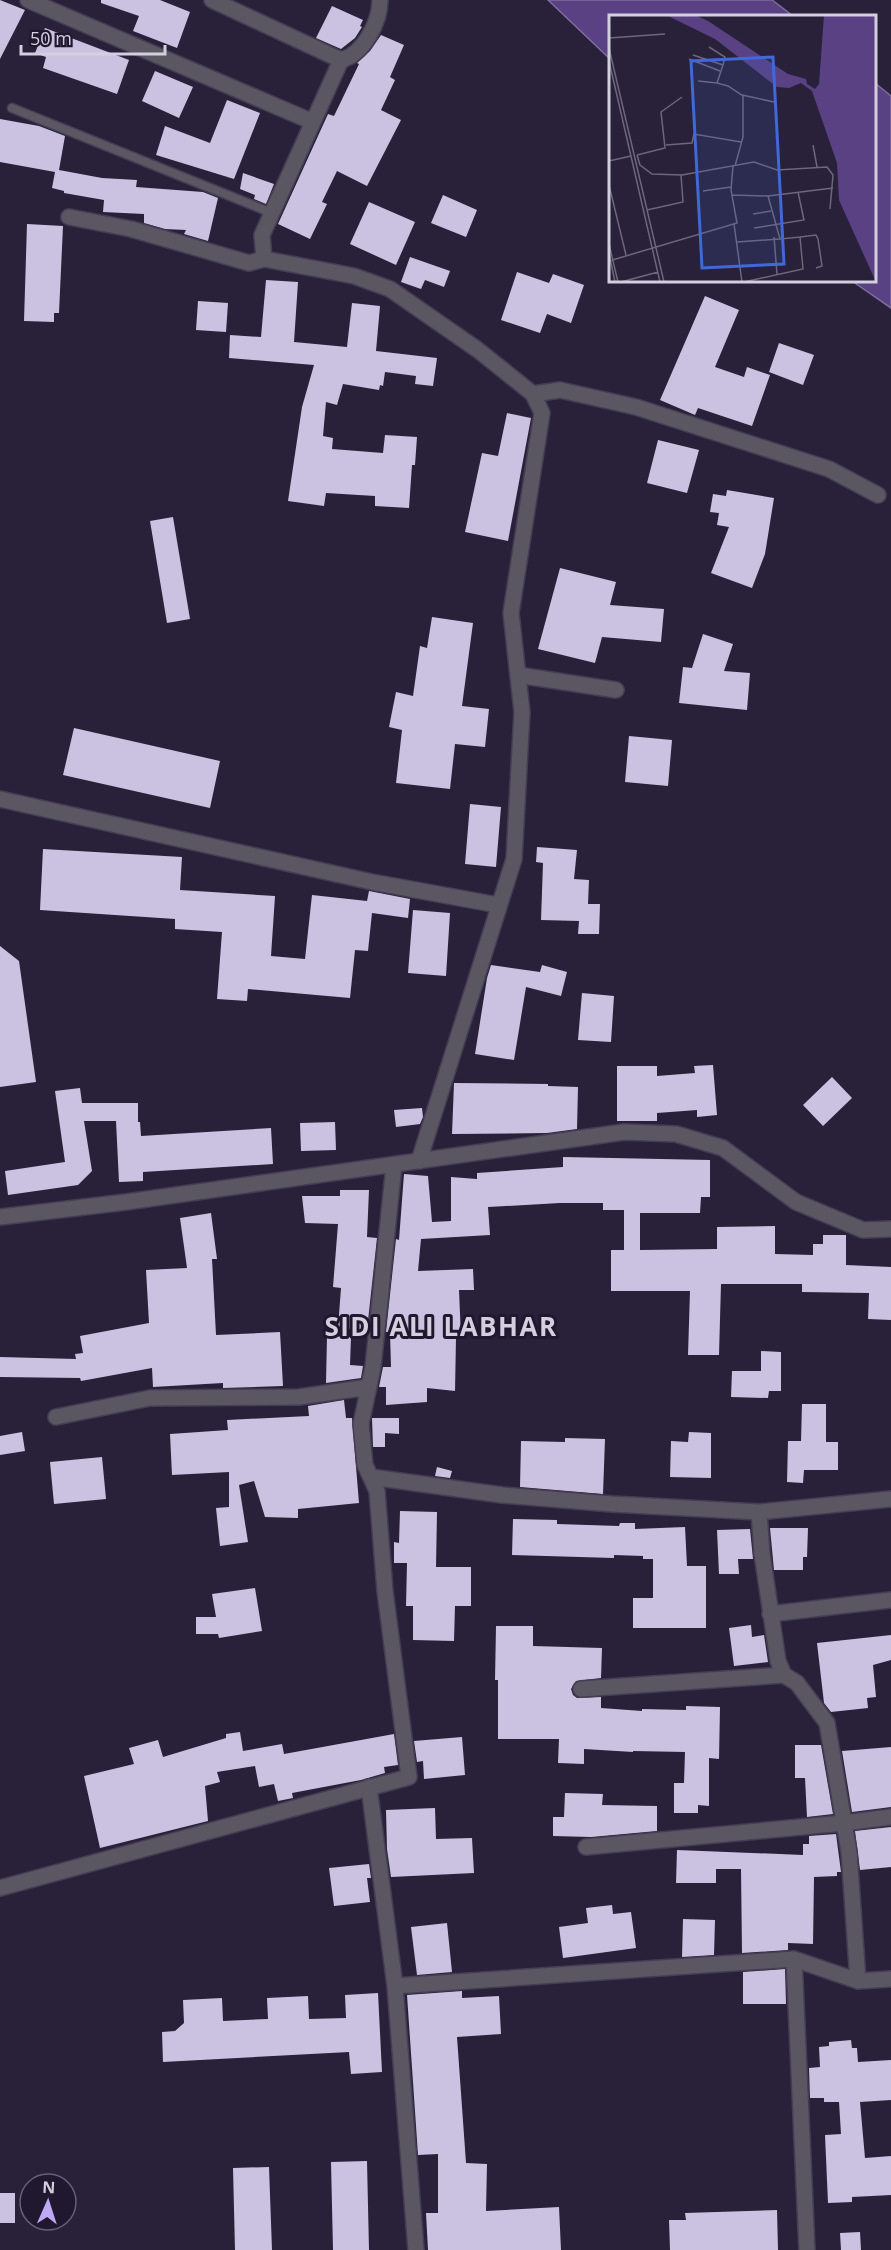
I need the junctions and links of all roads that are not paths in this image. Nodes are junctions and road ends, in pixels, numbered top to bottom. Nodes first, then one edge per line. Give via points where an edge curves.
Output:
1 (28, 0) edge
2 (212, 0) edge
3 (380, 0) edge
4 (341, 60) junction
5 (12, 108) dead end
6 (314, 122) junction
7 (272, 213) junction
8 (69, 217) dead end
9 (264, 259) junction
10 (560, 390) junction
11 (533, 394) junction
12 (542, 413) junction
13 (878, 495) dead end
14 (518, 675) junction
15 (616, 690) dead end
16 (0, 799) edge
17 (498, 905) junction
18 (419, 1161) junction
19 (394, 1165) junction
20 (0, 1217) edge
21 (891, 1229) edge
22 (369, 1387) junction
23 (56, 1416) dead end
24 (377, 1482) junction
25 (891, 1499) edge
26 (759, 1512) junction
27 (891, 1600) edge
28 (770, 1614) junction
29 (784, 1675) junction
30 (581, 1689) dead end
31 (369, 1787) junction
32 (891, 1817) edge
33 (844, 1823) junction
34 (586, 1847) dead end
35 (0, 1888) edge
36 (794, 1959) junction
37 (891, 1978) edge
38 (858, 1981) junction
39 (395, 1986) junction
40 (416, 2250) edge
41 (807, 2250) edge

1 - 6 street
2 - 4 street
3 - 4 street via 379,13 360,50 352,58
4 - 6 street
5 - 7 lane
6 - 7 street
7 - 9 street via 262,235
8 - 9 street via 131,229 249,262
9 - 11 street via 354,276 390,289
10 - 11 street
10 - 12 street
10 - 13 street via 636,407 829,469
11 - 12 street
12 - 14 street via 511,613
14 - 15 street
14 - 17 street via 522,712 514,859
16 - 17 street via 372,882
17 - 18 street
18 - 19 street
18 - 21 street via 624,1132 676,1134 723,1148 795,1202 863,1230
19 - 20 street
19 - 22 street
22 - 23 street via 299,1397 150,1398
22 - 24 street via 361,1424 365,1465
24 - 26 street via 502,1495
24 - 31 street via 385,1591 410,1777
25 - 26 street
26 - 28 street
27 - 28 street
28 - 29 street
29 - 30 street
29 - 33 street via 797,1683 827,1723
31 - 35 street
31 - 39 street
32 - 33 street
33 - 34 street
33 - 38 street
36 - 38 street
36 - 39 street
36 - 41 street
37 - 38 street
39 - 40 street

